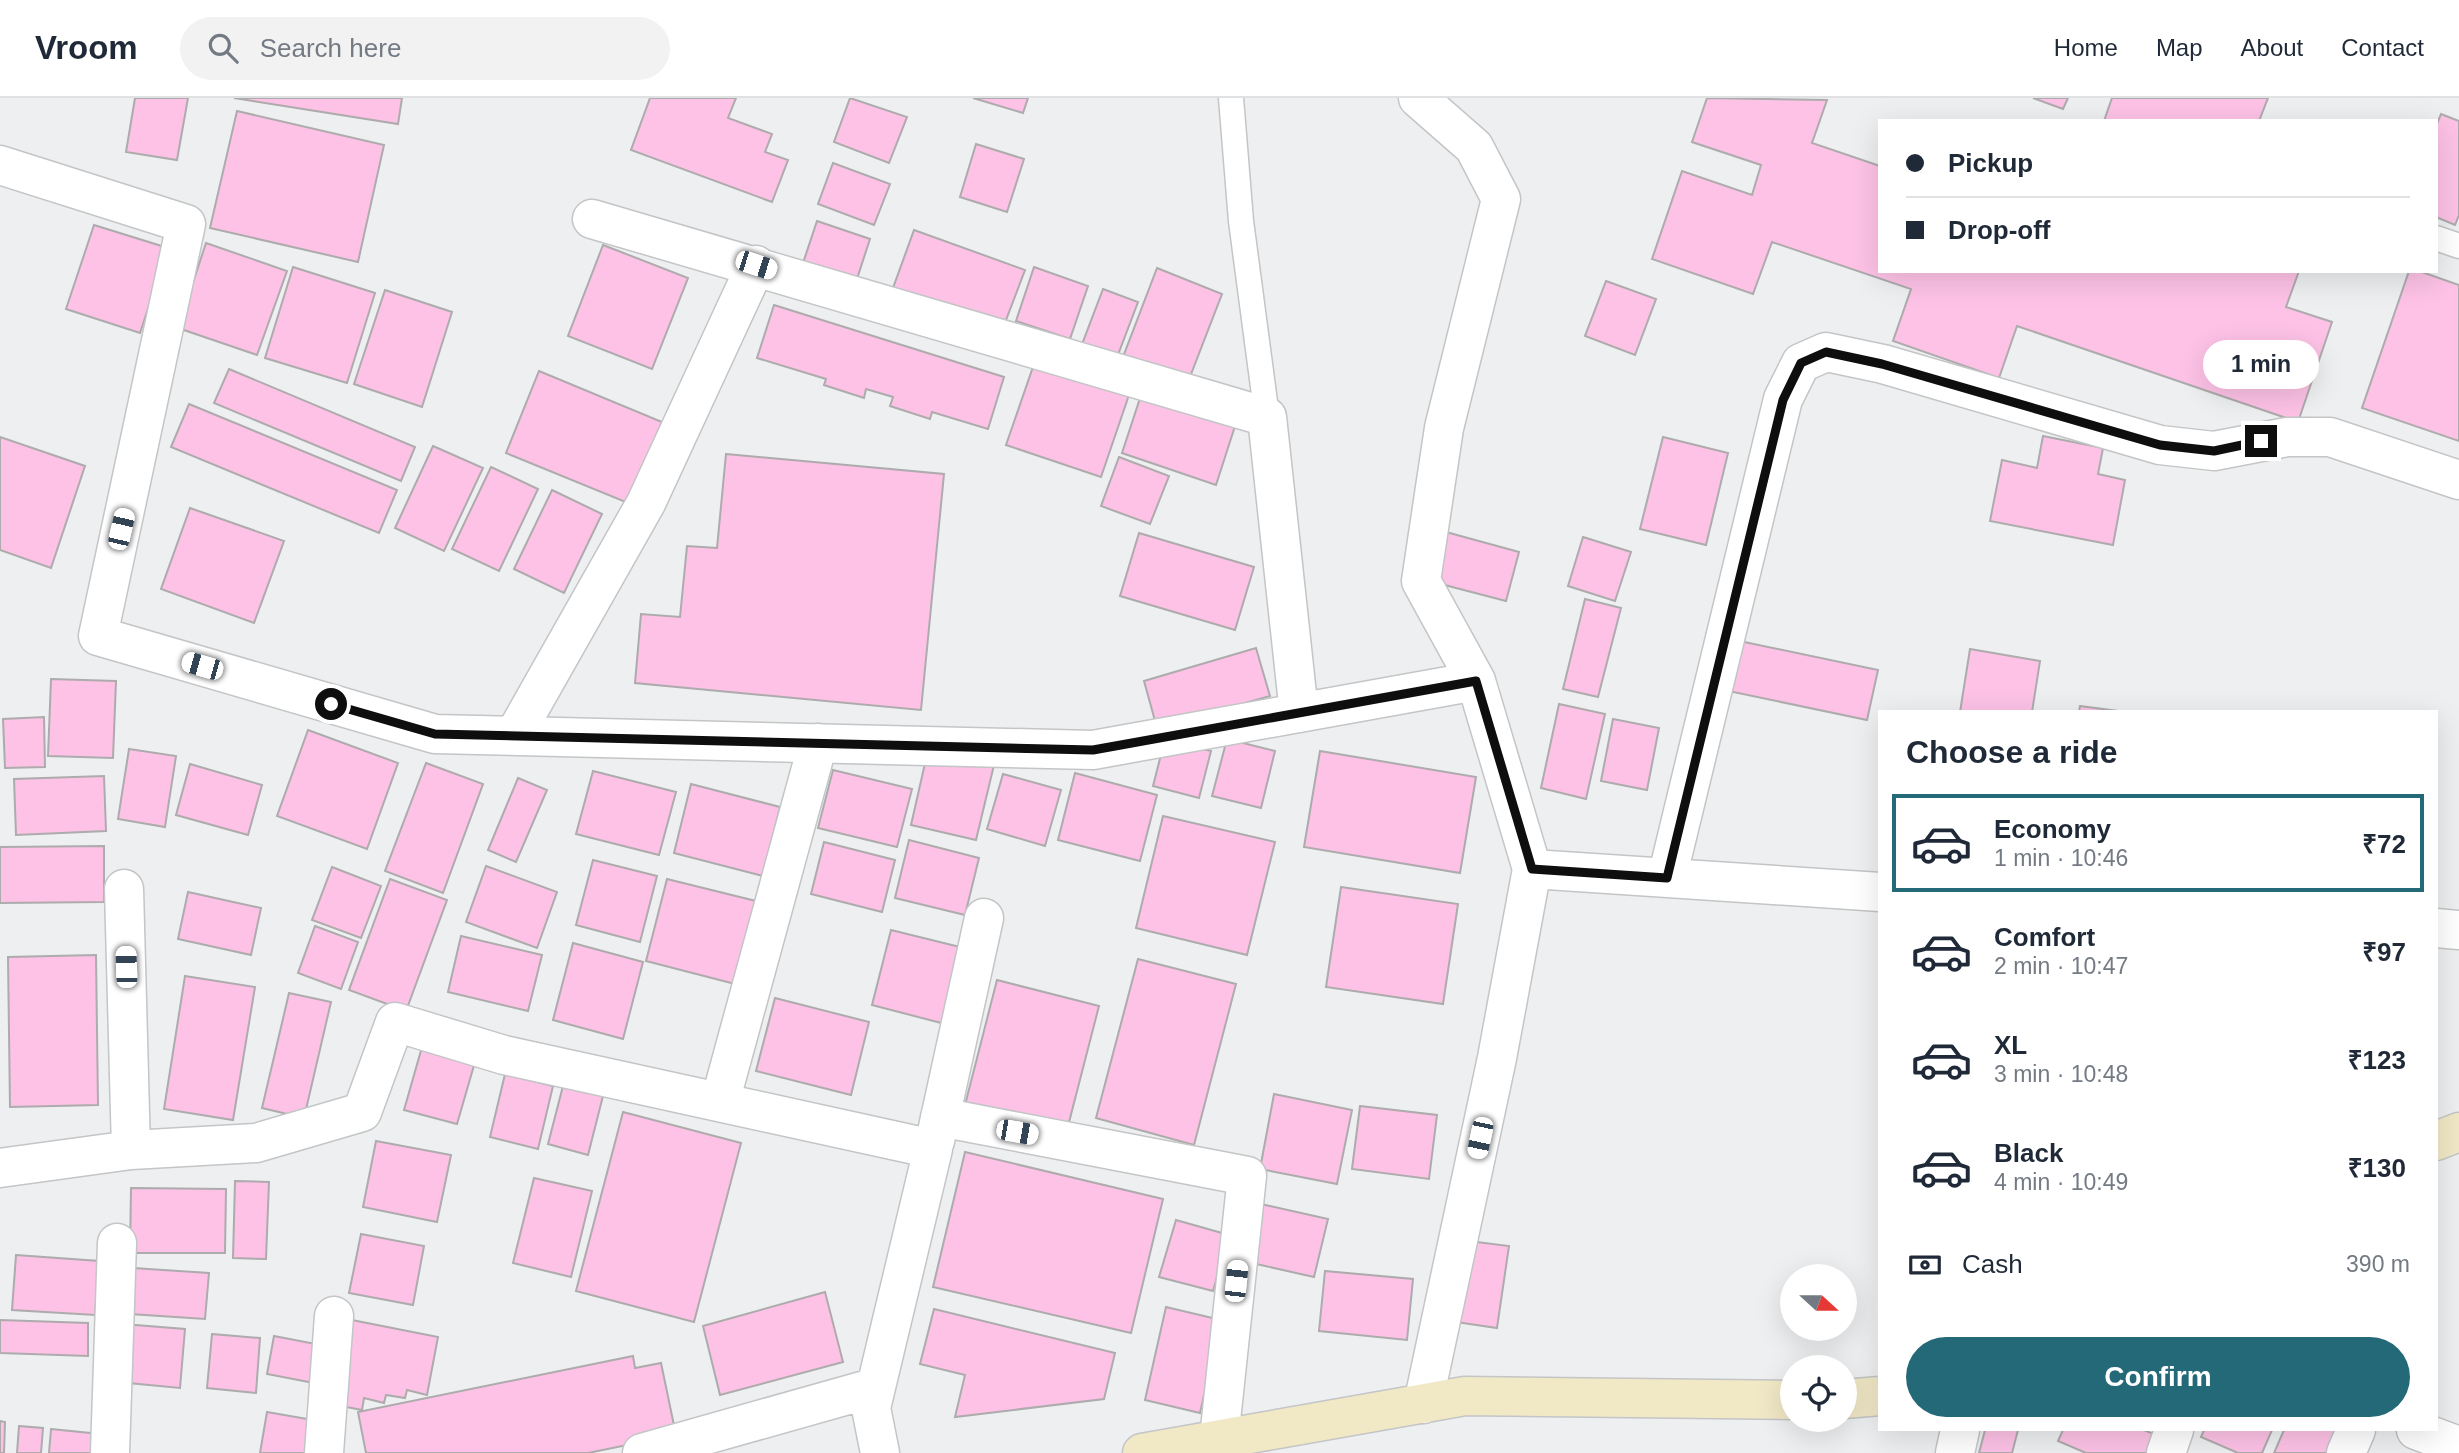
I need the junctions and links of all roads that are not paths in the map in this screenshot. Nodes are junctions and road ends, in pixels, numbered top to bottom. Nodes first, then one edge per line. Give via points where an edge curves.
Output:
1 (1231, 98) edge
2 (1418, 98) edge
3 (0, 165) edge
4 (592, 219) dead end
5 (2438, 239) edge
6 (2459, 246) edge
7 (756, 265) junction
8 (1267, 418) junction
9 (2459, 480) edge
10 (1476, 681) junction
11 (1299, 713) junction
12 (514, 736) junction
13 (818, 743) junction
14 (1532, 869) junction
15 (1667, 878) junction
16 (124, 889) dead end
17 (1878, 892) edge
18 (984, 918) dead end
19 (2438, 928) edge
20 (2459, 930) edge
21 (720, 1102) junction
22 (2459, 1132) edge
23 (937, 1133) junction
24 (2438, 1140) edge
25 (131, 1150) junction
26 (0, 1168) edge
27 (117, 1243) dead end
28 (334, 1316) dead end
29 (876, 1387) junction
30 (1878, 1396) edge
31 (1857, 1398) edge
32 (1780, 1400) edge
33 (1423, 1404) junction
34 (1960, 1431) edge
35 (2174, 1431) edge
36 (2356, 1431) edge
37 (2420, 1431) edge
38 (1219, 1439) junction
39 (2459, 1446) edge
40 (110, 1453) edge
41 (324, 1453) edge
42 (642, 1453) edge
43 (880, 1453) edge
44 (1142, 1453) edge
45 (1955, 1453) edge
46 (2166, 1453) edge
47 (2347, 1453) edge

1 - 8 lane via 1241,221
2 - 10 street via 1474,147 1501,199 1444,428 1421,581
3 - 12 street via 186,224 98,636 435,734
4 - 7 street
5 - 6 lane
7 - 8 street
7 - 12 street via 646,503
8 - 11 street
9 - 15 street via 2330,437 2287,438 2214,451 2160,445 1882,364 1826,352 1801,363 1783,400
10 - 11 street
10 - 14 street
11 - 13 street via 1093,750
12 - 13 street
13 - 21 street
14 - 15 street
14 - 33 street
15 - 17 street
16 - 25 street
18 - 23 street
19 - 20 street
21 - 23 street
21 - 25 street via 504,1055 395,1022 362,1112 256,1143
22 - 24 street
23 - 29 street
23 - 38 street via 1247,1176
25 - 26 street
27 - 40 street
28 - 41 street
29 - 42 street
29 - 43 street via 872,1408
30 - 31 street
32 - 33 street via 1465,1396
33 - 38 street
34 - 45 street
35 - 46 street
36 - 47 street
37 - 39 street
38 - 44 street

